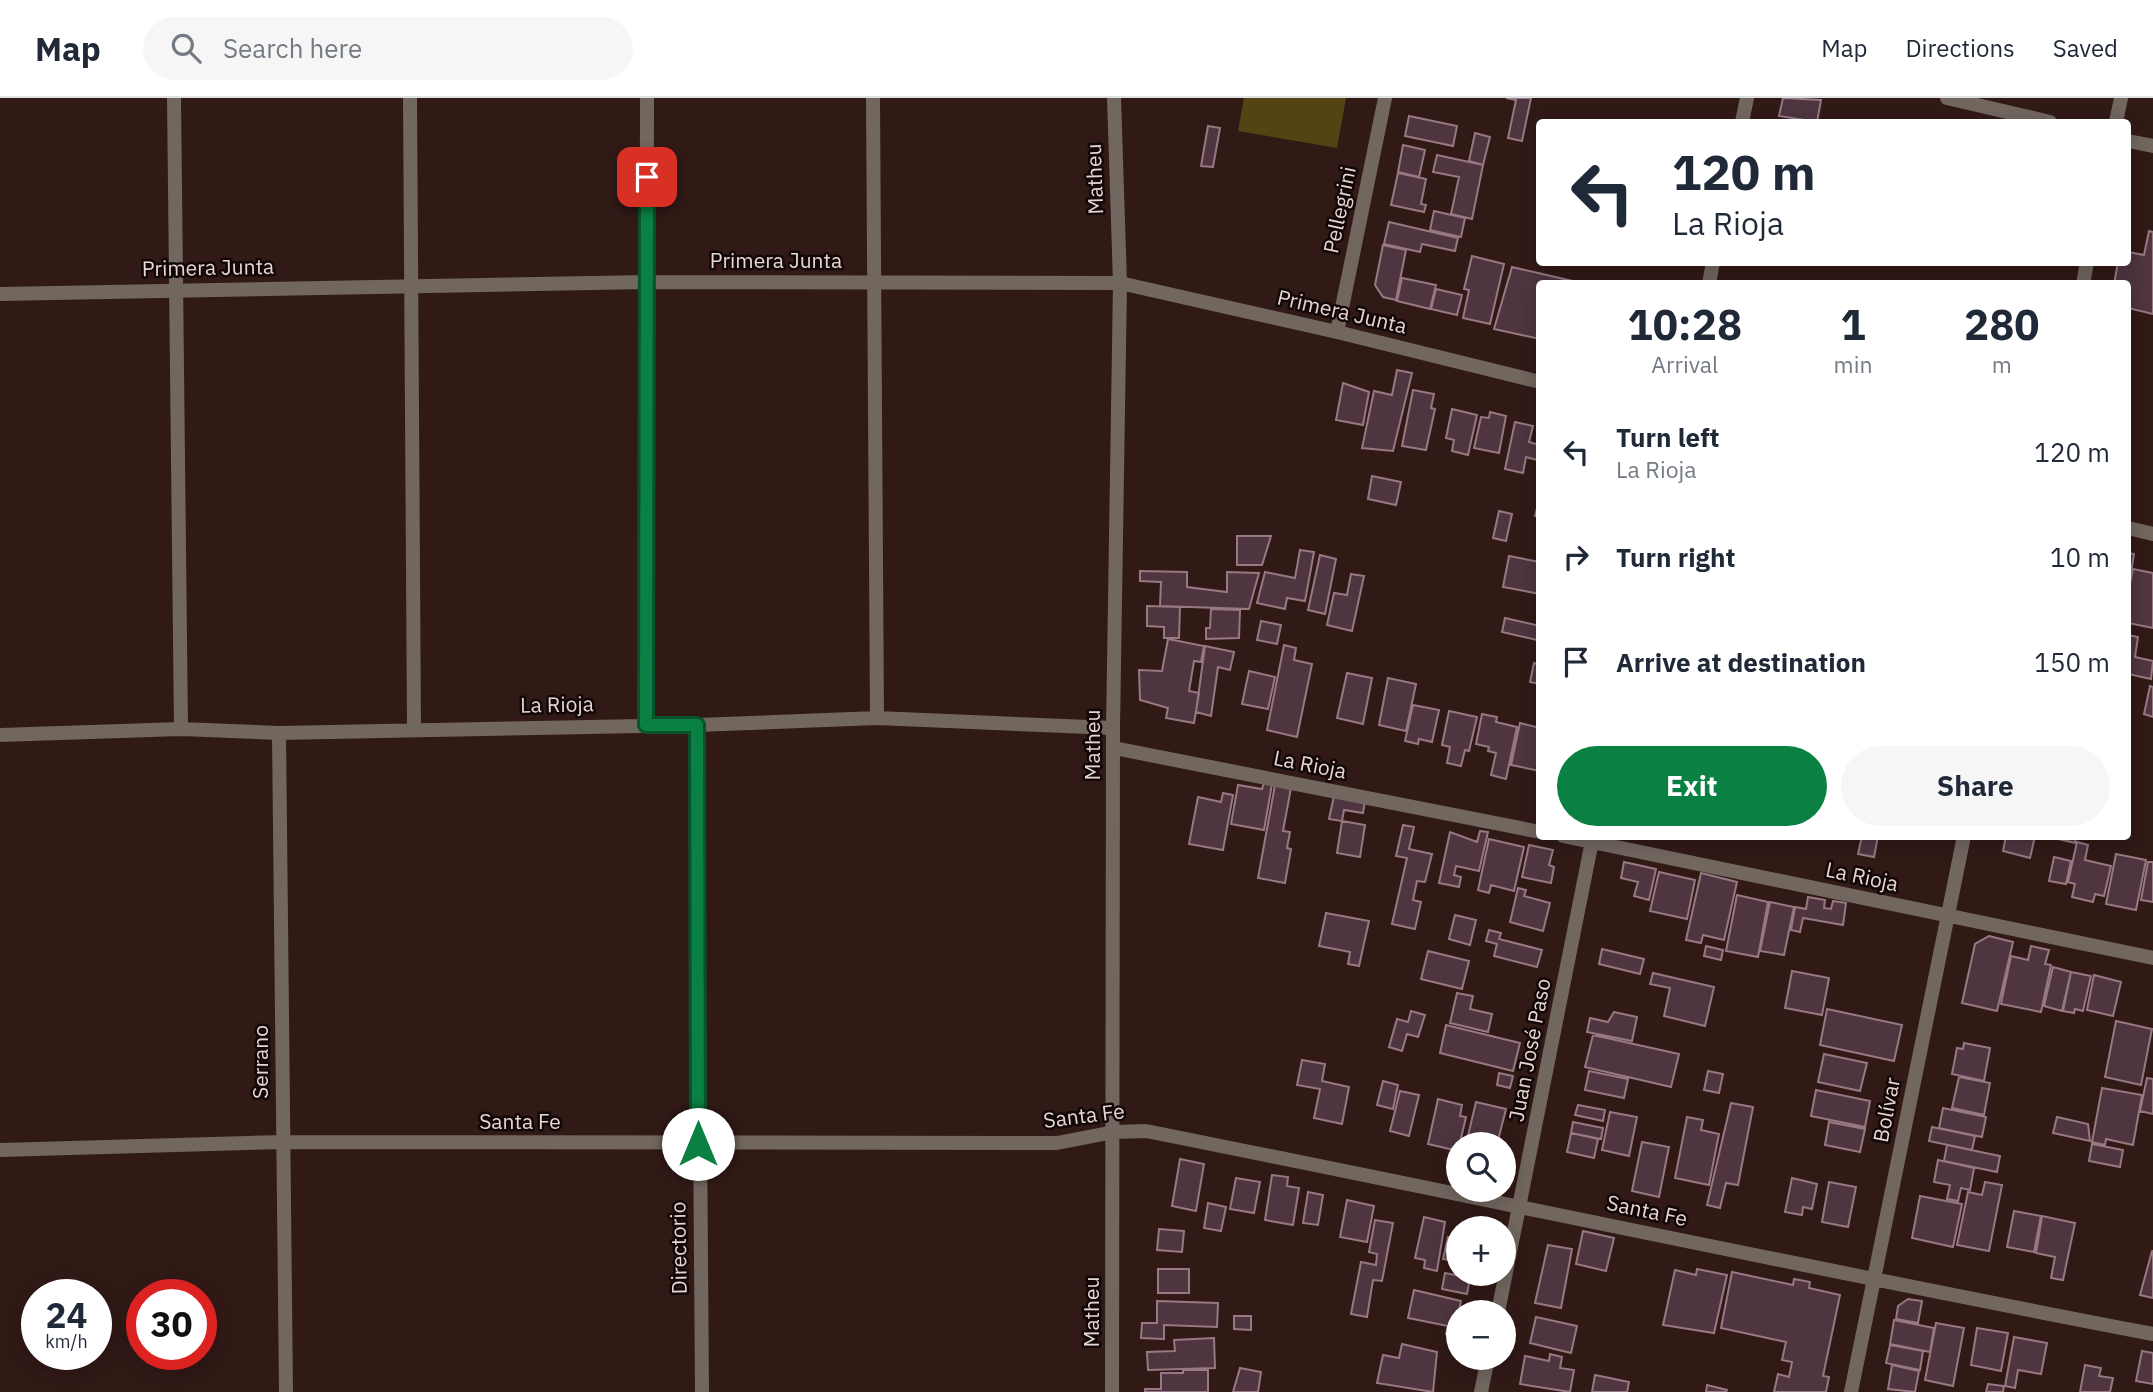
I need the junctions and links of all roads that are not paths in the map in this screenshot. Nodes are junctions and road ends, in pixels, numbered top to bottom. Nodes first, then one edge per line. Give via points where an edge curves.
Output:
1 (174, 98) edge
2 (411, 98) edge
3 (647, 98) edge
4 (873, 98) edge
5 (1114, 98) edge
6 (1385, 98) edge
7 (1747, 98) edge
8 (1947, 98) edge
9 (2121, 98) edge
10 (1743, 119) edge
11 (2037, 119) edge
12 (2117, 119) edge
13 (2131, 142) edge
14 (2153, 146) edge
15 (875, 281) junction
16 (647, 282) junction
17 (1120, 283) junction
18 (411, 285) junction
19 (176, 289) junction
20 (0, 294) edge
21 (1337, 331) junction
22 (1536, 381) edge
23 (2131, 529) edge
24 (2153, 534) edge
25 (877, 718) junction
26 (646, 725) junction
27 (697, 725) junction
28 (414, 728) junction
29 (1114, 728) junction
30 (181, 730) junction
31 (279, 733) junction
32 (0, 735) edge
33 (1114, 748) junction
34 (1536, 831) edge
35 (1592, 840) edge
36 (1597, 840) edge
37 (1963, 840) edge
38 (1947, 916) junction
39 (2153, 958) edge
40 (1114, 1132) junction
41 (283, 1142) junction
42 (698, 1144) junction
43 (0, 1150) edge
44 (1521, 1205) junction
45 (1875, 1281) junction
46 (1501, 1300) edge
47 (2153, 1334) edge
48 (1486, 1370) edge
49 (286, 1392) edge
50 (702, 1392) edge
51 (1112, 1392) edge
52 (1481, 1392) edge
53 (1851, 1392) edge

1 - 19 street
2 - 18 street
3 - 16 street
4 - 15 street
5 - 17 street, Matheu
6 - 21 street, Pellegrini
7 - 10 street
8 - 11 street
9 - 12 street
13 - 14 street
15 - 16 street, Primera Junta
15 - 17 street, Primera Junta
15 - 25 street
16 - 18 street, Primera Junta
16 - 26 street
17 - 21 street, Primera Junta
17 - 29 street, Matheu
18 - 19 street, Primera Junta
18 - 28 street
19 - 20 street, Primera Junta
19 - 30 street
21 - 22 street, Primera Junta
23 - 24 street
25 - 27 street, La Rioja
25 - 29 street, La Rioja
26 - 27 street, La Rioja
26 - 28 street, La Rioja
27 - 42 street, Directorio
28 - 31 street, La Rioja
29 - 33 street, Matheu
30 - 31 street, La Rioja
30 - 32 street, La Rioja
31 - 41 street, Serrano
33 - 34 street, La Rioja
33 - 40 street, Matheu
35 - 44 street, Juan José Paso
36 - 38 street, La Rioja
37 - 38 street, Bolívar
38 - 39 street, La Rioja
38 - 45 street, Bolívar
40 - 42 street, Santa Fe via 1057,1143
40 - 44 street, Santa Fe via 1146,1131
40 - 51 street, Matheu
41 - 42 street, Santa Fe
41 - 43 street, Santa Fe
41 - 49 street, Serrano
42 - 50 street, Directorio
44 - 45 street, Santa Fe
44 - 46 street, Juan José Paso
45 - 47 street, Santa Fe
45 - 53 street, Bolívar
48 - 52 street

